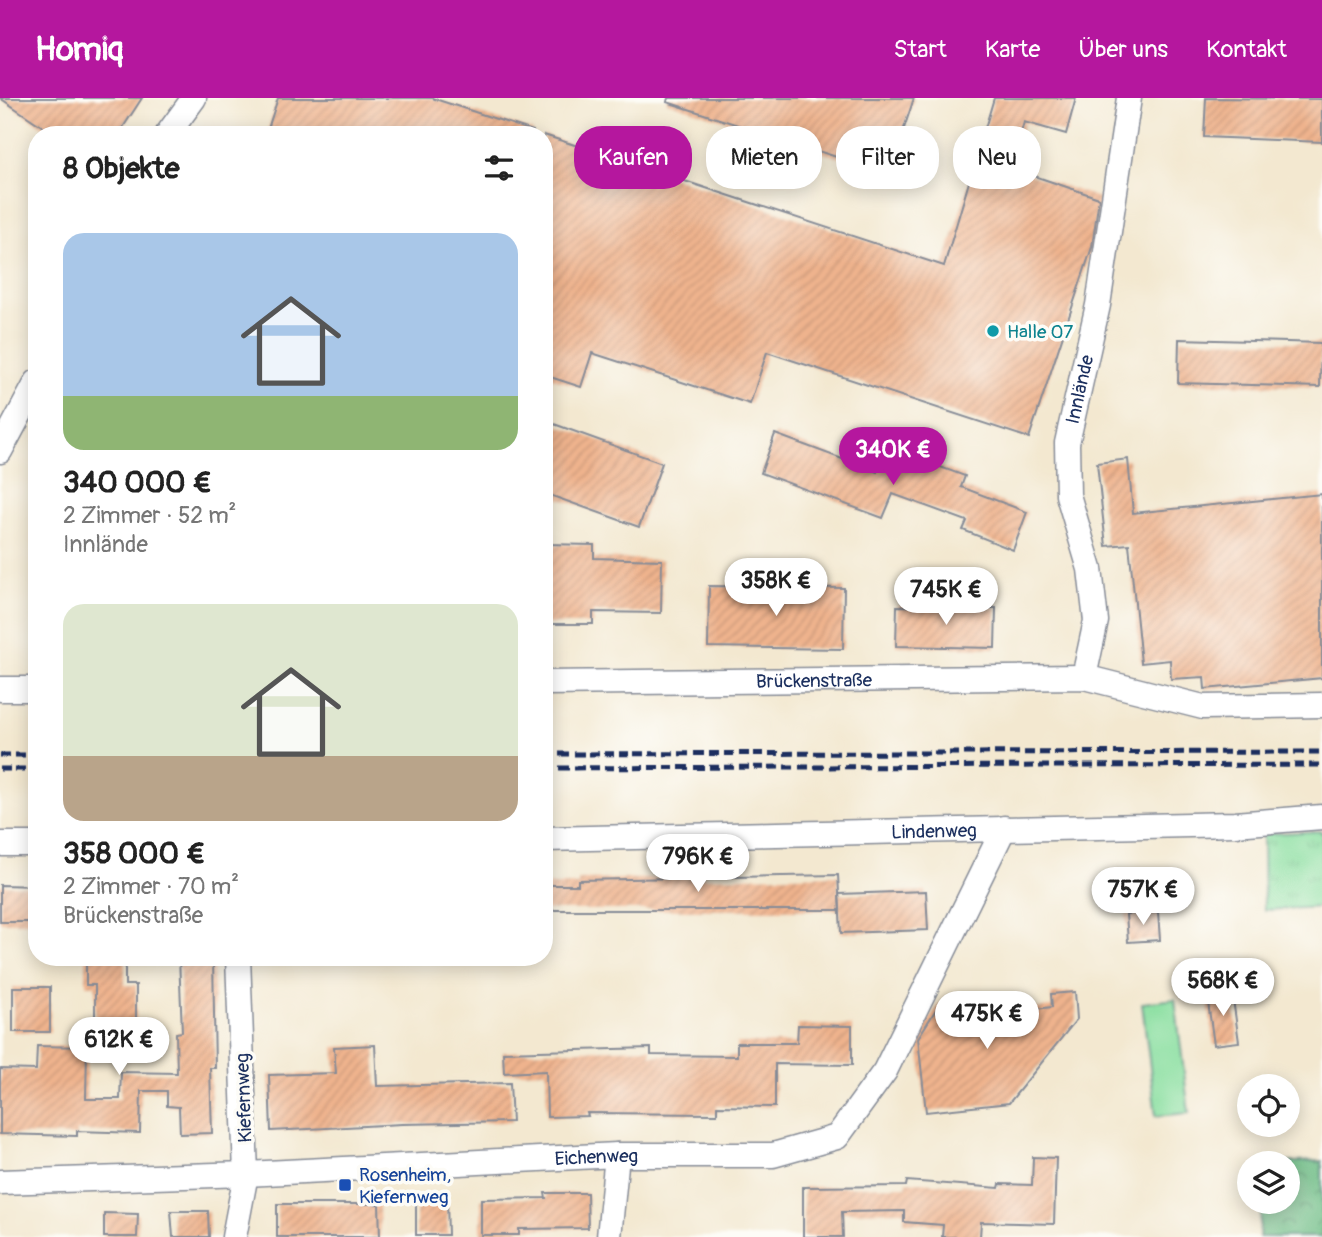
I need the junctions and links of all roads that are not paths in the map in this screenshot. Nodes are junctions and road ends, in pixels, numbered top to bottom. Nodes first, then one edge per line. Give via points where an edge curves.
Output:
1 (194, 98) edge
2 (1129, 98) edge
3 (174, 126) edge
4 (28, 399) edge
5 (0, 452) edge
6 (1084, 677) junction
7 (553, 683) edge
8 (0, 689) edge
9 (28, 689) edge
10 (1322, 705) edge
11 (1322, 817) edge
12 (1004, 828) junction
13 (553, 838) edge
14 (0, 844) edge
15 (28, 844) edge
16 (238, 966) edge
17 (617, 1155) junction
18 (246, 1174) junction
19 (0, 1182) edge
20 (234, 1237) edge
21 (609, 1237) edge

1 - 3 street
2 - 6 street, Innlände via 1098,305 1067,443 1068,495 1090,569 1096,621
4 - 5 street
6 - 7 street, Brückenstraße
6 - 10 street via 1203,707
8 - 9 street
11 - 12 street, Lindenweg via 1235,824
12 - 13 street, Lindenweg
12 - 17 street, Eichenweg via 885,1071 837,1137 773,1155
14 - 15 street
16 - 18 street, Kiefernweg
17 - 18 street, Eichenweg
17 - 21 street
18 - 19 street, Eichenweg
18 - 20 street, Kiefernweg

